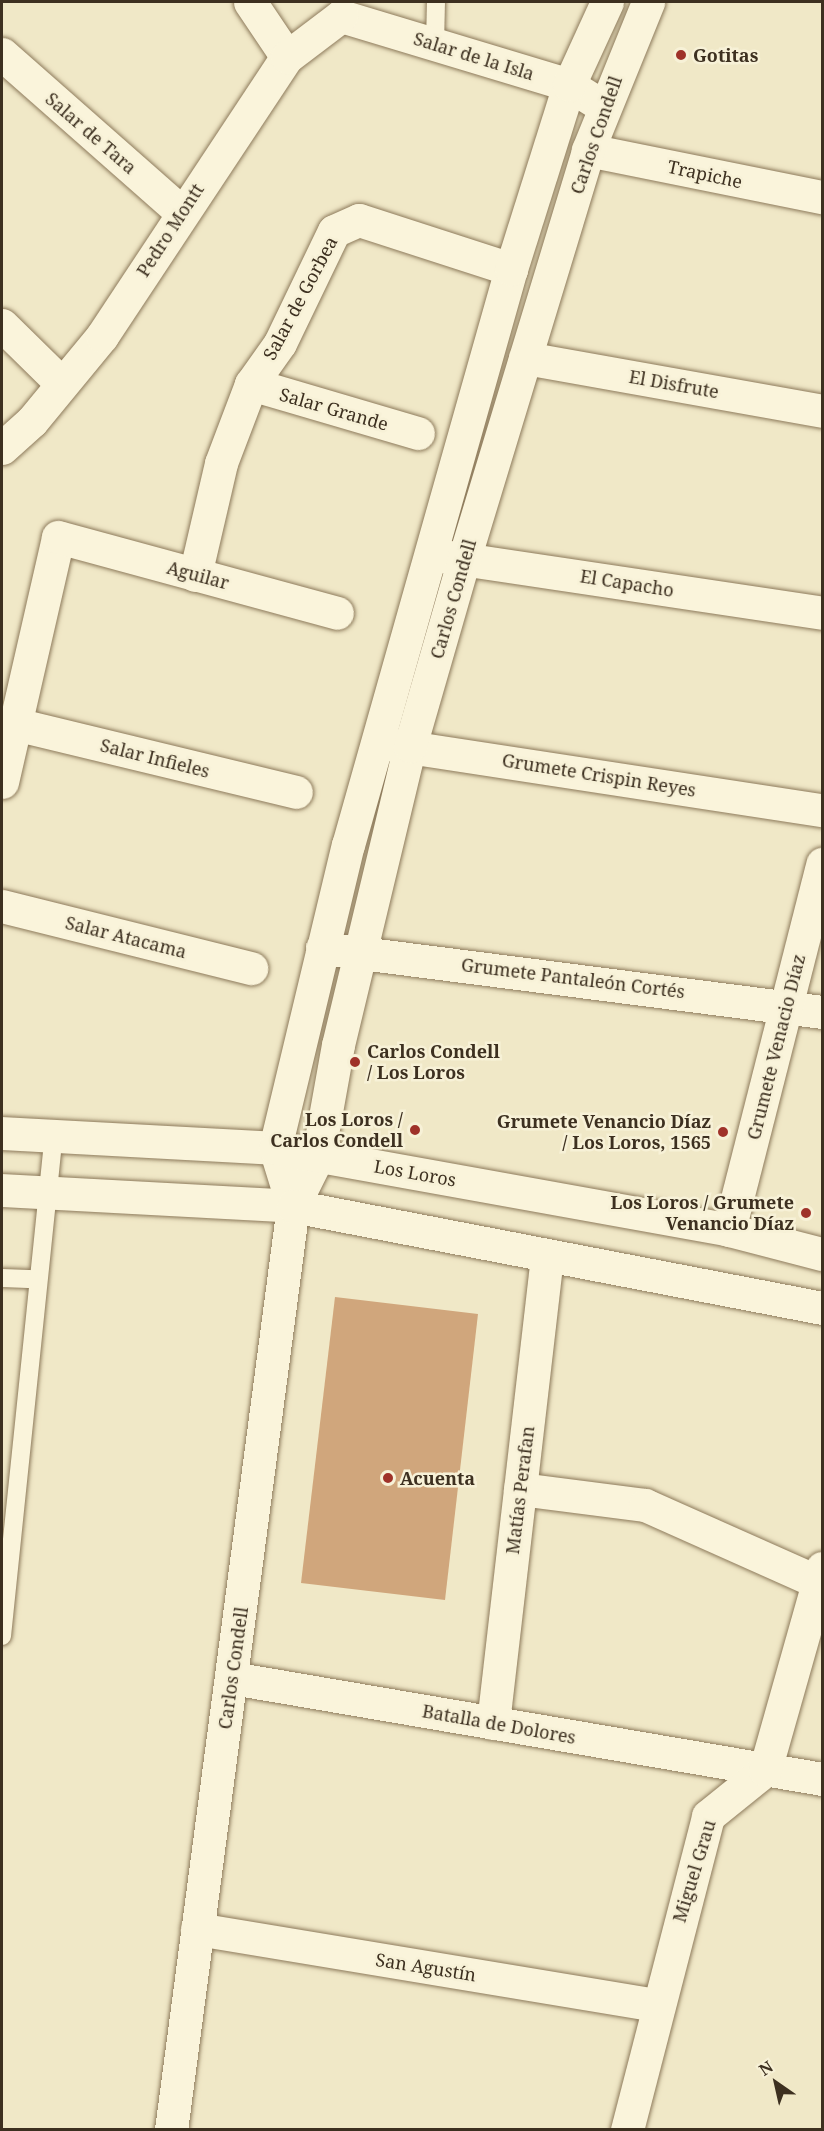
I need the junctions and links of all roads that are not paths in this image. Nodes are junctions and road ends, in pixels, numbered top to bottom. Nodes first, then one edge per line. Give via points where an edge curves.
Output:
1 (250, 2) edge
2 (436, 2) edge
3 (608, 2) edge
4 (648, 2) edge
5 (341, 9) edge
6 (435, 45) junction
7 (2, 54) edge
8 (287, 57) junction
9 (569, 85) junction
10 (603, 106) junction
11 (588, 150) junction
12 (822, 197) edge
13 (180, 211) junction
14 (511, 269) junction
15 (2, 325) edge
16 (525, 358) junction
17 (60, 382) junction
18 (251, 384) junction
19 (822, 411) edge
20 (418, 433) dead end
21 (2, 448) edge
22 (432, 554) junction
23 (464, 559) junction
24 (195, 575) junction
25 (822, 612) edge
26 (337, 613) dead end
27 (15, 724) junction
28 (375, 742) junction
29 (410, 746) junction
30 (2, 782) edge
31 (296, 792) dead end
32 (822, 810) edge
33 (822, 864) edge
34 (2, 906) edge
35 (322, 948) junction
36 (360, 953) junction
37 (251, 968) dead end
38 (787, 1003) junction
39 (822, 1012) edge
40 (2, 1133) edge
41 (54, 1133) junction
42 (275, 1148) junction
43 (318, 1156) junction
44 (2, 1190) edge
45 (47, 1190) junction
46 (293, 1206) junction
47 (729, 1230) junction
48 (822, 1254) edge
49 (547, 1258) junction
50 (2, 1278) edge
51 (35, 1279) junction
52 (822, 1308) edge
53 (520, 1489) junction
54 (820, 1575) edge
55 (2, 1636) edge
56 (232, 1678) junction
57 (493, 1723) junction
58 (765, 1770) junction
59 (822, 1779) edge
60 (197, 1929) junction
61 (655, 2005) junction
62 (171, 2130) edge
63 (627, 2130) edge

1 - 8 street
2 - 6 lane
3 - 9 street, Carlos Condell
4 - 10 street, Carlos Condell
5 - 6 street, Salar de la Isla
5 - 8 street, Pedro Montt
6 - 9 street, Salar de la Isla
7 - 13 street, Salar de Tara
8 - 13 street, Pedro Montt
9 - 10 street, Salar de la Isla
9 - 14 street, Carlos Condell
10 - 11 street, Carlos Condell
11 - 12 street, Trapiche
11 - 16 street, Carlos Condell
13 - 17 street, Pedro Montt via 102,336
14 - 18 street, Salar de Gorbea via 359,220 334,231 280,343
14 - 22 street, Carlos Condell
15 - 17 street
16 - 19 street, El Disfrute
16 - 23 street, Carlos Condell
17 - 21 street, Pedro Montt via 32,422
18 - 20 street, Salar Grande
18 - 24 street, Salar de Gorbea via 220,463
22 - 23 street, El Capacho
22 - 28 street, Carlos Condell
23 - 25 street, El Capacho
23 - 29 street, Carlos Condell
24 - 26 street, Aguilar
24 - 27 street, Aguilar via 58,537
27 - 30 street
27 - 31 street, Salar Infieles
28 - 29 street, Grumete Crispin Reyes
28 - 35 street, Carlos Condell
29 - 32 street, Grumete Crispin Reyes
29 - 36 street, Carlos Condell
33 - 38 street, Grumete Venacio Díaz
34 - 37 street, Salar Atacama
35 - 36 street, Grumete Pantaleón Cortés
35 - 42 street, Carlos Condell
36 - 38 street, Grumete Pantaleón Cortés
36 - 43 street, Carlos Condell
38 - 39 street, Grumete Pantaleón Cortés
38 - 47 street, Grumete Venacio Díaz
40 - 41 street, Los Loros
41 - 42 street, Los Loros
41 - 45 lane
42 - 43 street, Los Loros
42 - 46 street, Carlos Condell
43 - 46 street, Carlos Condell
43 - 47 street, Los Loros
44 - 45 street
45 - 46 street
45 - 51 lane
46 - 49 street
46 - 56 street, Carlos Condell
47 - 48 street, Los Loros
49 - 52 street via 724,1285
49 - 53 street, Matías Perafan
50 - 51 lane
51 - 55 lane
53 - 54 street via 645,1505
53 - 57 street, Matías Perafan
54 - 58 street
56 - 57 street, Batalla de Dolores
56 - 60 street, Carlos Condell
57 - 58 street, Batalla de Dolores
58 - 59 street, Batalla de Dolores
58 - 61 street, Miguel Grau via 708,1816
60 - 61 street, San Agustín
60 - 62 street, Carlos Condell
61 - 63 street, Miguel Grau

